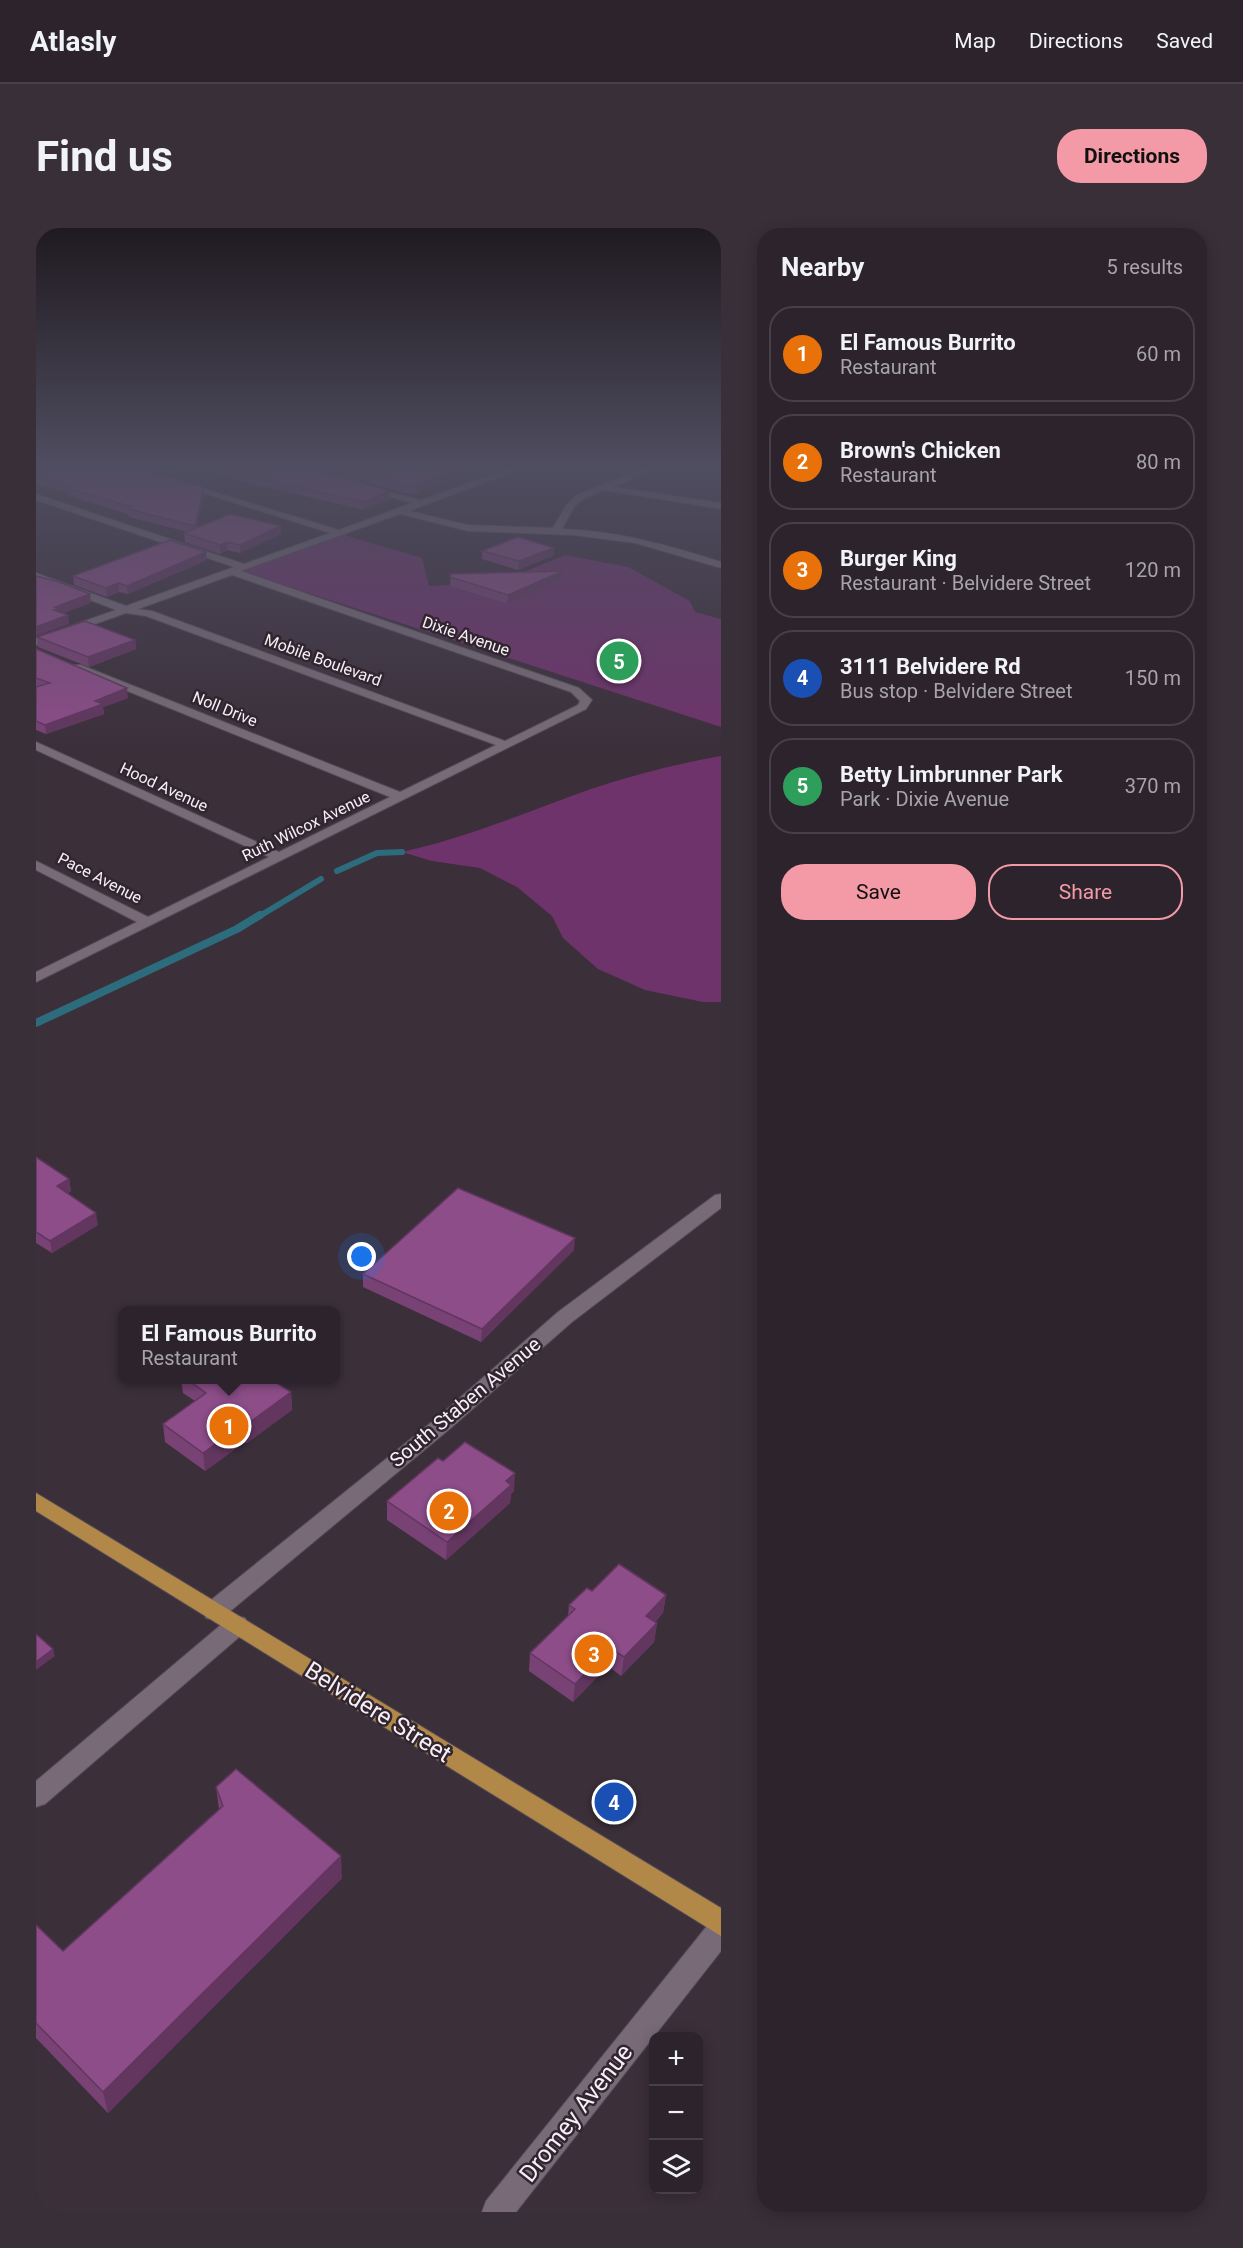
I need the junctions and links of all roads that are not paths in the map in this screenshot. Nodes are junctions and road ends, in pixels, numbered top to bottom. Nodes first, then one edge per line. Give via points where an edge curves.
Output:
1 (224, 561) edge
2 (261, 561) edge
3 (243, 567) junction
4 (231, 571) junction
5 (36, 576) edge
6 (127, 610) junction
7 (36, 642) edge
8 (70, 664) edge
9 (586, 700) joint
10 (506, 745) junction
11 (36, 746) edge
12 (401, 797) junction
13 (279, 857) junction
14 (36, 865) edge
15 (149, 923) junction
16 (36, 978) edge
17 (721, 1199) edge
18 (36, 1501) edge
19 (214, 1611) junction
20 (237, 1625) junction
21 (36, 1796) edge
22 (721, 1923) edge
23 (721, 1930) edge
24 (498, 2212) edge

1 - 3 street
2 - 3 street
3 - 4 street
4 - 6 street
4 - 9 street, Dixie Avenue via 575,690
5 - 6 street, Mobile Boulevard
6 - 7 street
6 - 10 street, Mobile Boulevard via 148,613
8 - 12 street, Noll Drive
9 - 10 street, Ruth Wilcox Avenue via 582,707
10 - 12 street, Ruth Wilcox Avenue
11 - 13 street, Hood Avenue
12 - 13 street, Ruth Wilcox Avenue
13 - 15 street, Ruth Wilcox Avenue
14 - 15 street, Pace Avenue
15 - 16 street, Ruth Wilcox Avenue
17 - 19 street, South Staben Avenue via 565,1317 445,1422
18 - 19 main road, Belvidere Street
19 - 20 main road, Belvidere Street
20 - 21 street
20 - 22 main road, Belvidere Street
23 - 24 street, Dromey Avenue

